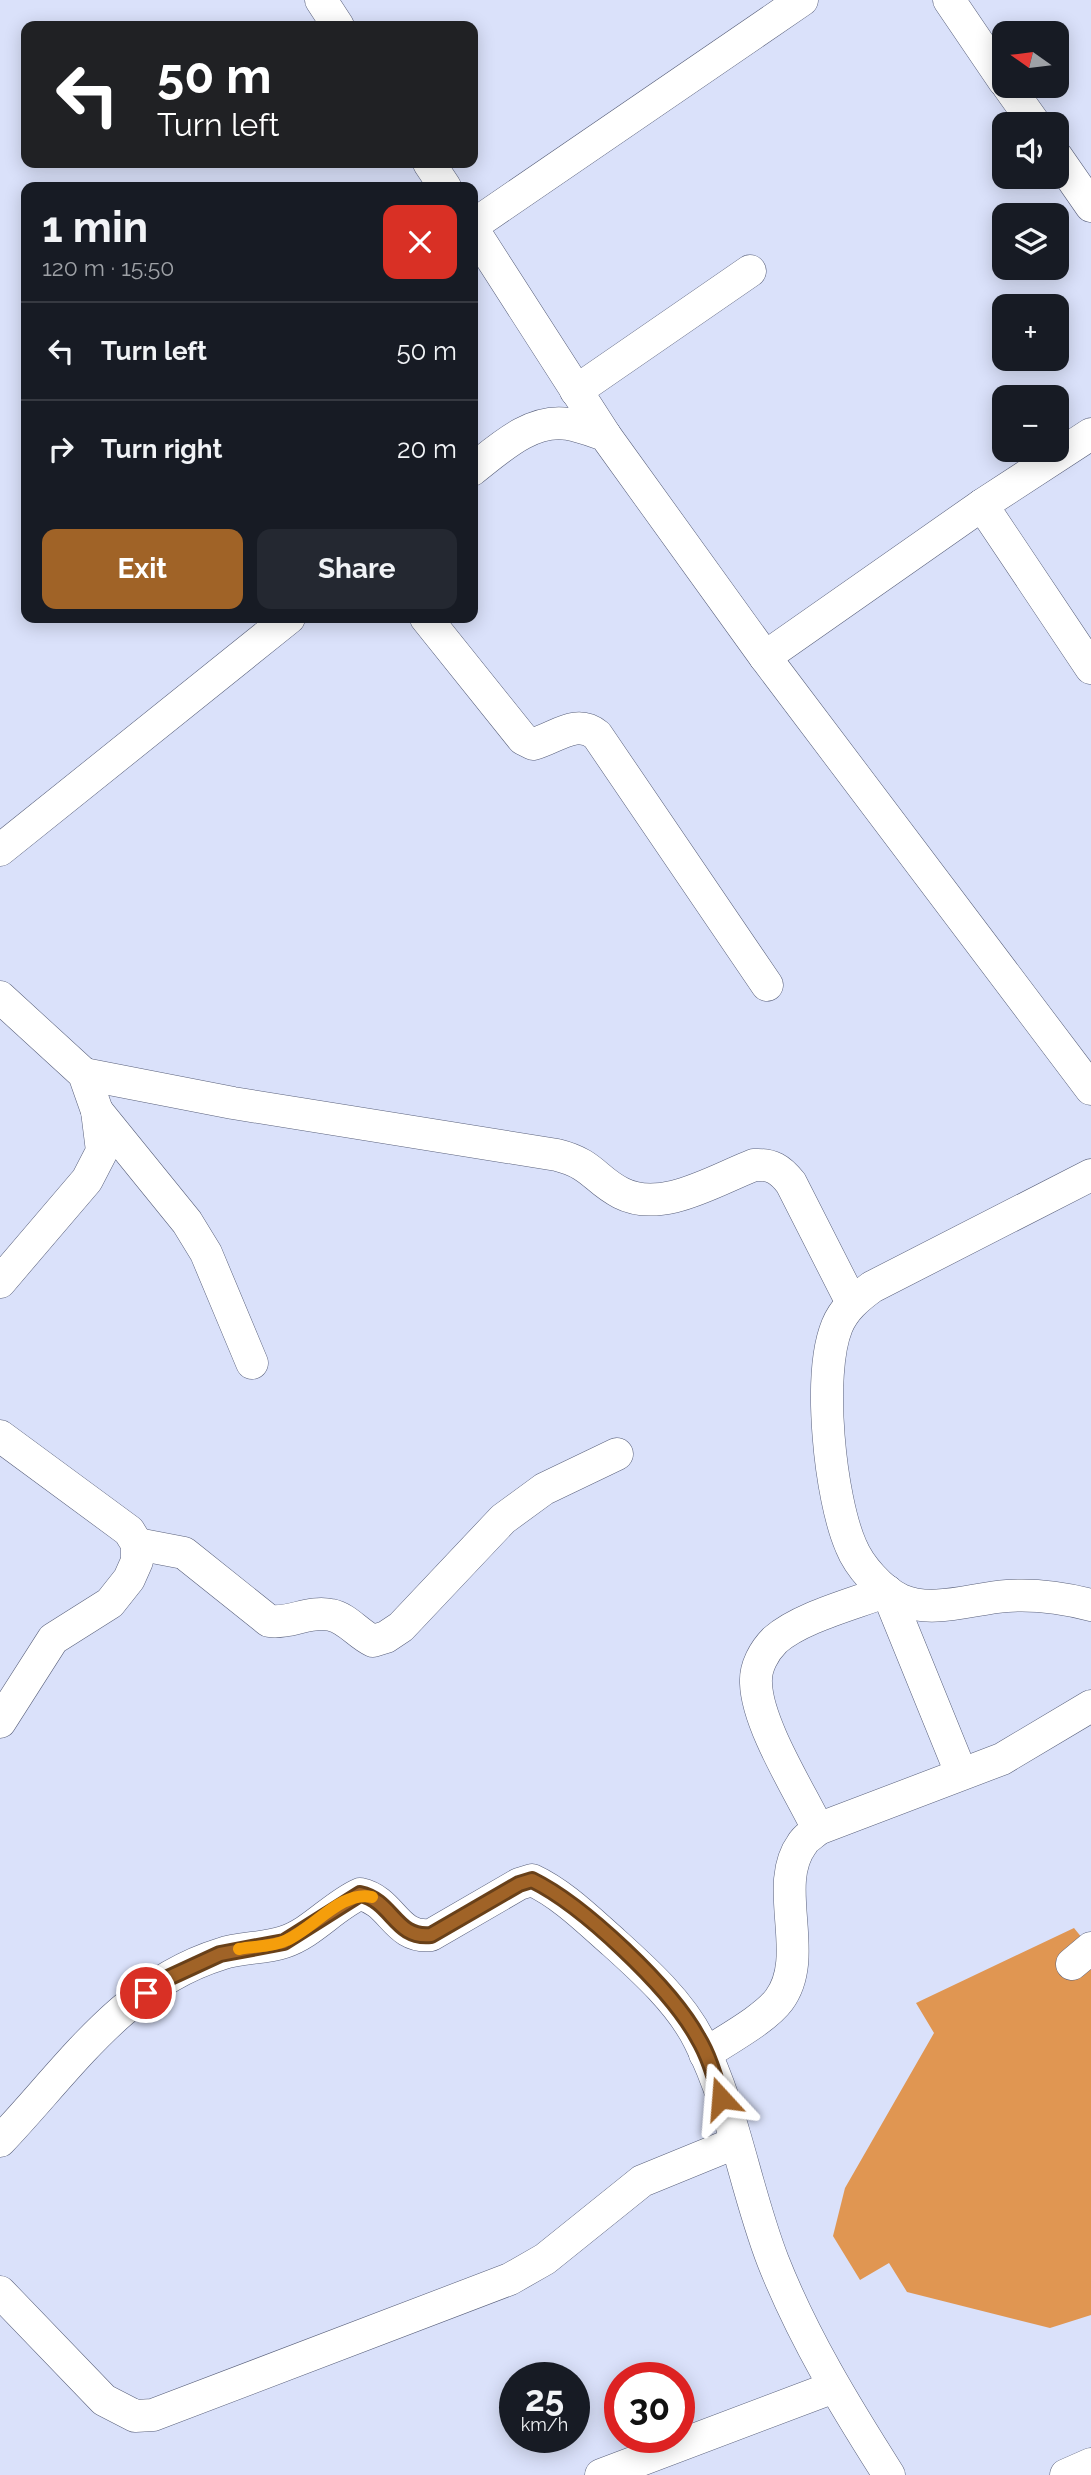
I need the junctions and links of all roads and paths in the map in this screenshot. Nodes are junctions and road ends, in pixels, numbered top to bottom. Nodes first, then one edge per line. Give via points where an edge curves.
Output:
1 (803, 0) edge
2 (949, 0) edge
3 (992, 63) edge
4 (1069, 174) edge
5 (1091, 206) edge
6 (478, 223) edge
7 (478, 236) edge
8 (750, 271) dead end
9 (576, 391) junction
10 (1091, 434) edge
11 (605, 435) junction
12 (478, 465) edge
13 (982, 505) junction
14 (283, 623) edge
15 (430, 623) edge
16 (765, 657) junction
17 (1091, 668) edge
18 (0, 850) edge
19 (767, 985) dead end
20 (0, 998) edge
21 (1086, 1070) edge
22 (84, 1074) junction
23 (97, 1111) junction
24 (1091, 1175) edge
25 (0, 1282) edge
26 (852, 1303) junction
27 (251, 1363) dead end
28 (0, 1436) edge
29 (617, 1454) dead end
30 (137, 1544) junction
31 (887, 1591) junction
32 (1091, 1605) edge
33 (1088, 1714) edge
34 (0, 1722) edge
35 (961, 1773) junction
36 (818, 1829) junction
37 (705, 2054) junction
38 (0, 2141) edge
39 (735, 2143) junction
40 (0, 2292) edge
41 (834, 2387) junction
42 (1091, 2464) edge
43 (601, 2475) edge
44 (889, 2475) edge
45 (1066, 2475) edge

1 - 6 street
2 - 3 street
4 - 5 street
7 - 9 street
8 - 9 street
9 - 11 street
10 - 13 street
11 - 12 street via 566,423 533,428
11 - 16 street
13 - 16 street
13 - 17 street
14 - 18 street
15 - 19 street via 523,739 533,744 577,727 589,728 597,735
16 - 21 street
20 - 22 street
22 - 23 street
22 - 26 street via 233,1103 557,1154 593,1169 618,1192 643,1200 661,1200 754,1165 768,1164 791,1183
23 - 25 street via 102,1151 87,1180
23 - 27 street via 187,1222 206,1253
24 - 26 street via 898,1272
26 - 31 street via 838,1325 827,1378 832,1475 851,1548
28 - 30 street via 129,1531
29 - 30 street via 544,1489 503,1520 401,1627 373,1641 328,1614 282,1623 269,1621 198,1561 184,1553
30 - 34 street via 129,1579 110,1603 53,1639
31 - 32 street via 902,1600 927,1604 1009,1595
31 - 35 street
31 - 36 street via 797,1626 775,1640 760,1659 755,1681 760,1710
33 - 35 street via 1002,1759
35 - 36 street
36 - 37 street via 802,1844 794,1861 793,1955 790,1978 779,2001
37 - 38 street via 682,2013 628,1956 558,1894 532,1880 431,1935 416,1936 405,1930 374,1897 360,1894 284,1942 220,1954 157,1985 90,2039
37 - 39 street
39 - 40 street via 642,2181 545,2259 510,2279 153,2415 135,2416 104,2400
39 - 41 street via 773,2260
41 - 43 street
41 - 44 street
42 - 45 street

